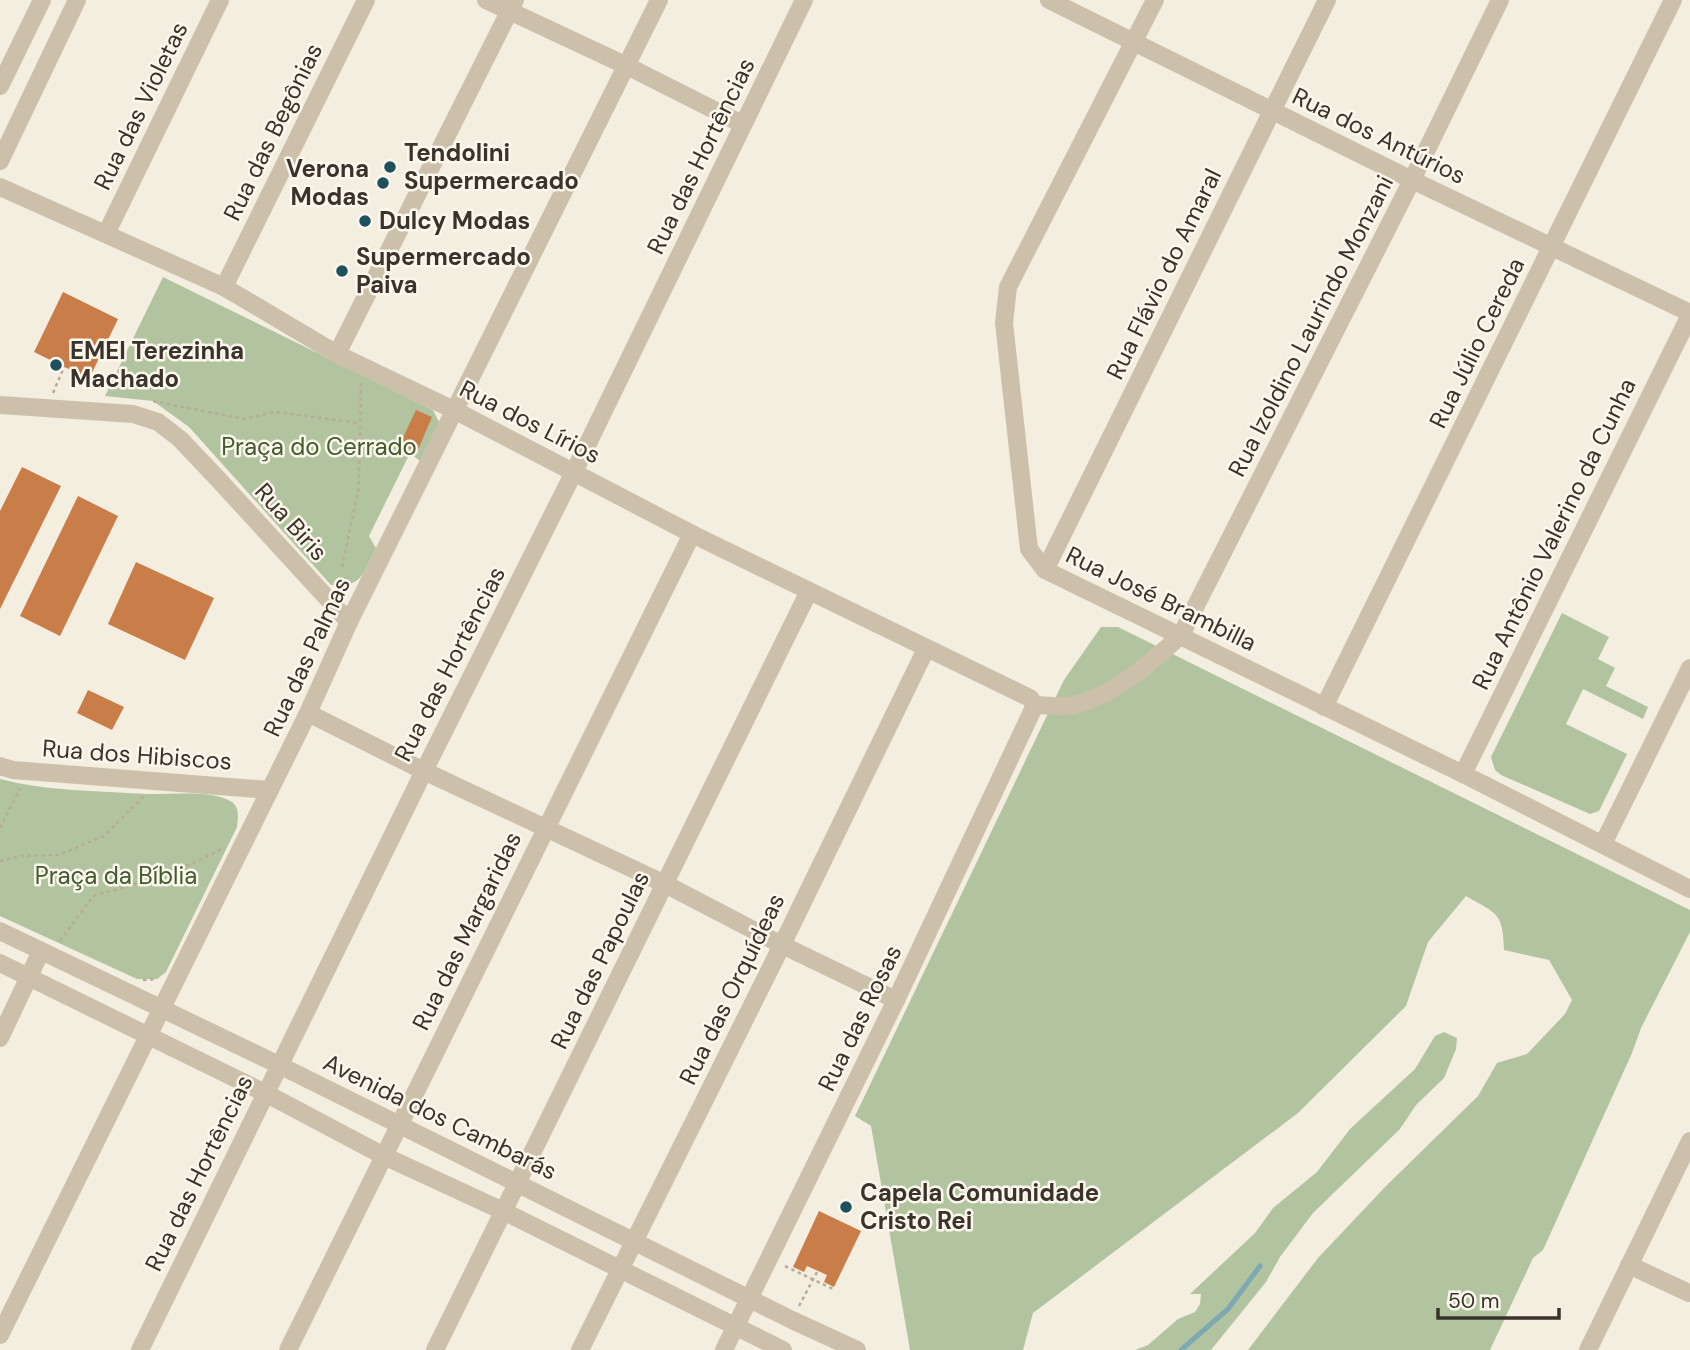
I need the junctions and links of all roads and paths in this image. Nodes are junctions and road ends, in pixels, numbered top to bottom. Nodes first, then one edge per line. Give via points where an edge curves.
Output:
1 (41, 0) edge
2 (77, 0) edge
3 (220, 0) edge
4 (366, 0) edge
5 (485, 0) edge
6 (659, 0) edge
7 (804, 0) edge
8 (1049, 0) edge
9 (1155, 0) edge
10 (1327, 0) edge
11 (1500, 0) edge
12 (1673, 0) edge
13 (512, 6) edge
14 (1134, 43) junction
15 (627, 66) junction
16 (0, 86) edge
17 (1272, 111) junction
18 (742, 124) junction
19 (0, 161) edge
20 (1412, 180) junction
21 (0, 187) edge
22 (106, 234) junction
23 (1552, 246) junction
24 (224, 287) junction
25 (1690, 314) edge
26 (337, 354) junction
27 (64, 367) dead end
28 (360, 375) dead end
29 (51, 397) dead end
30 (153, 401) dead end
31 (0, 405) edge
32 (456, 411) junction
33 (359, 423) junction
34 (574, 472) junction
35 (692, 534) junction
36 (342, 567) dead end
37 (1045, 569) junction
38 (809, 591) junction
39 (349, 622) junction
40 (1181, 635) junction
41 (926, 649) junction
42 (1690, 668) edge
43 (1035, 705) junction
44 (1324, 706) junction
45 (308, 713) junction
46 (0, 766) edge
47 (424, 771) junction
48 (1463, 774) junction
49 (13, 783) dead end
50 (270, 790) junction
51 (133, 793) dead end
52 (0, 828) edge
53 (545, 828) junction
54 (1604, 844) junction
55 (222, 858) dead end
56 (0, 861) edge
57 (665, 884) junction
58 (1690, 888) edge
59 (0, 931) edge
60 (58, 944) dead end
61 (782, 945) junction
62 (41, 951) junction
63 (0, 963) edge
64 (166, 972) dead end
65 (30, 976) junction
66 (137, 979) dead end
67 (896, 1000) junction
68 (161, 1009) junction
69 (0, 1038) edge
70 (149, 1038) junction
71 (279, 1065) junction
72 (265, 1093) junction
73 (399, 1125) junction
74 (1690, 1141) edge
75 (384, 1156) junction
76 (517, 1182) junction
77 (503, 1211) junction
78 (634, 1241) junction
79 (770, 1258) junction
80 (1629, 1265) junction
81 (619, 1269) junction
82 (817, 1272) dead end
83 (813, 1280) junction
84 (833, 1289) dead end
85 (1689, 1293) edge
86 (750, 1297) junction
87 (792, 1320) junction
88 (736, 1326) junction
89 (0, 1335) edge
90 (140, 1350) edge
91 (288, 1350) edge
92 (435, 1350) edge
93 (580, 1350) edge
94 (724, 1350) edge
95 (783, 1350) edge
96 (857, 1350) edge
97 (1588, 1350) edge

1 - 16 street
2 - 19 street
3 - 22 street, Rua das Violetas
4 - 24 street, Rua das Begônias
5 - 13 street
6 - 15 street, Rua das Palmas
7 - 18 street, Rua das Hortências
8 - 14 street, Rua dos Antúrios
9 - 14 street, Rua José Brambilla
10 - 17 street, Rua Flávio do Amaral
11 - 20 street, Rua Izoldino Laurindo Monzani
12 - 23 street, Rua Júlio Cereda
13 - 15 street
13 - 26 street
14 - 17 street, Rua dos Antúrios
14 - 37 street, Rua José Brambilla via 1008,286 1004,323 1029,549
15 - 18 street
15 - 32 street, Rua das Palmas
17 - 20 street, Rua dos Antúrios
17 - 37 street, Rua Flávio do Amaral
18 - 34 street, Rua das Hortências
20 - 23 street, Rua dos Antúrios
20 - 40 street, Rua Izoldino Laurindo Monzani
21 - 22 street, Rua dos Lírios
22 - 24 street, Rua dos Lírios
23 - 25 street, Rua dos Antúrios
23 - 44 street, Rua Júlio Cereda
24 - 26 street, Rua dos Lírios
25 - 48 street, Rua Antônio Valerino da Cunha
26 - 32 street, Rua dos Lírios
27 - 29 path
28 - 33 path
30 - 33 path via 244,419 275,412
31 - 39 street, Rua Biris via 133,414 158,422 180,439
32 - 34 street, Rua dos Lírios
32 - 39 street, Rua das Palmas
33 - 36 path via 359,486
34 - 35 street, Rua dos Lírios
34 - 47 street, Rua das Hortências
35 - 38 street, Rua dos Lírios
35 - 53 street, Rua das Margaridas
37 - 40 street, Rua José Brambilla
38 - 41 street, Rua dos Lírios
38 - 57 street, Rua das Papoulas
39 - 45 street, Rua das Palmas
40 - 43 street via 1147,666 1108,691 1068,706
40 - 44 street, Rua José Brambilla
41 - 43 street, Rua dos Lírios via 1030,698
41 - 61 street, Rua das Orquídeas
42 - 54 street
43 - 67 street, Rua das Rosas
44 - 48 street, Rua José Brambilla
45 - 47 street
45 - 50 street, Rua das Palmas
46 - 50 street, Rua dos Hibiscos
47 - 53 street
47 - 71 street, Rua das Hortências
48 - 54 street, Rua José Brambilla
49 - 52 path via 21,785
50 - 68 street, Rua das Palmas
51 - 56 path via 147,794 104,836 58,855
53 - 57 street
53 - 73 street, Rua das Margaridas
54 - 58 street, Rua José Brambilla
55 - 60 path via 228,846 170,874 93,896
57 - 61 street
57 - 76 street, Rua das Papoulas
59 - 62 street, Avenida dos Cambarás
61 - 67 street
61 - 78 street, Rua das Orquídeas
62 - 65 street
62 - 68 street, Avenida dos Cambarás
63 - 65 street
64 - 66 path via 157,979
65 - 69 street
65 - 70 street
67 - 79 street, Rua das Rosas
68 - 70 street, Rua das Palmas
68 - 71 street, Avenida dos Cambarás
70 - 72 street
70 - 89 street, Rua das Palmas
71 - 72 street, Rua das Hortências
71 - 73 street, Avenida dos Cambarás
72 - 75 street
72 - 90 street, Rua das Hortências
73 - 75 street, Rua das Margaridas
73 - 76 street, Avenida dos Cambarás
74 - 80 street
75 - 77 street
75 - 91 street, Rua das Margaridas
76 - 77 street, Rua das Papoulas
76 - 78 street, Avenida dos Cambarás
77 - 81 street
77 - 92 street, Rua das Papoulas
78 - 81 street, Rua das Orquídeas
78 - 86 street, Avenida dos Cambarás
79 - 83 path
79 - 86 street, Rua das Rosas
80 - 85 street
80 - 97 street
81 - 88 street
81 - 93 street, Rua das Orquídeas
82 - 83 path
83 - 84 path
83 - 87 path
86 - 87 street, Avenida dos Cambarás
86 - 88 street, Rua das Rosas
87 - 96 street, Avenida dos Cambarás
88 - 94 street, Rua das Rosas
88 - 95 street

